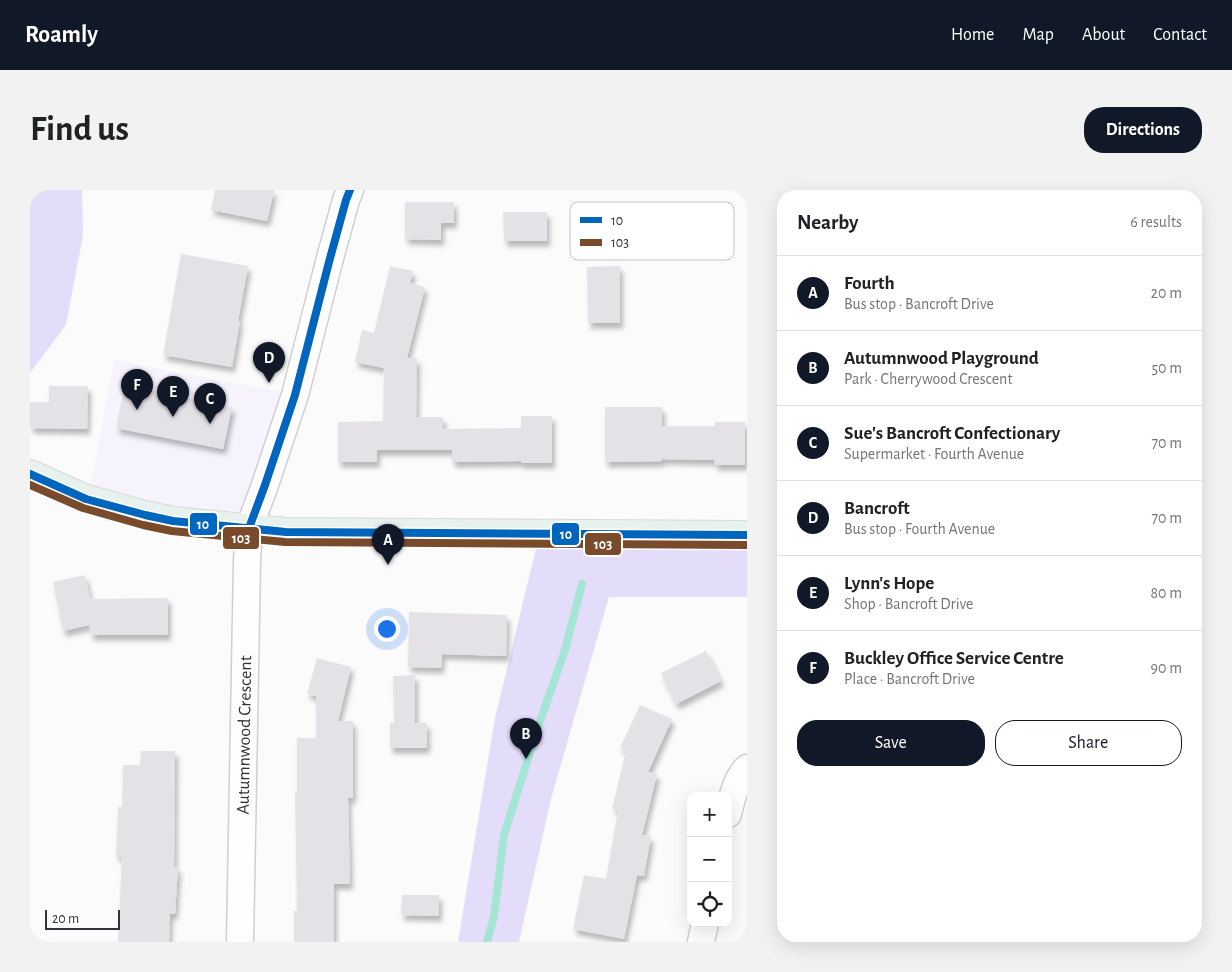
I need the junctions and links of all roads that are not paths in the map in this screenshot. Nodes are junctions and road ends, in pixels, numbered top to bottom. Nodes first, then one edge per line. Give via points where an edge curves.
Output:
1 (350, 190) edge
2 (30, 474) edge
3 (249, 528) junction
4 (747, 535) edge
5 (747, 768) edge
6 (732, 800) edge
7 (704, 927) edge
8 (240, 942) edge
9 (701, 942) edge

1 - 3 street, Autumnwood Crescent via 295,395
2 - 3 main road via 86,499 137,513
3 - 4 main road via 286,532
3 - 8 street, Autumnwood Crescent
5 - 6 street
7 - 9 street

